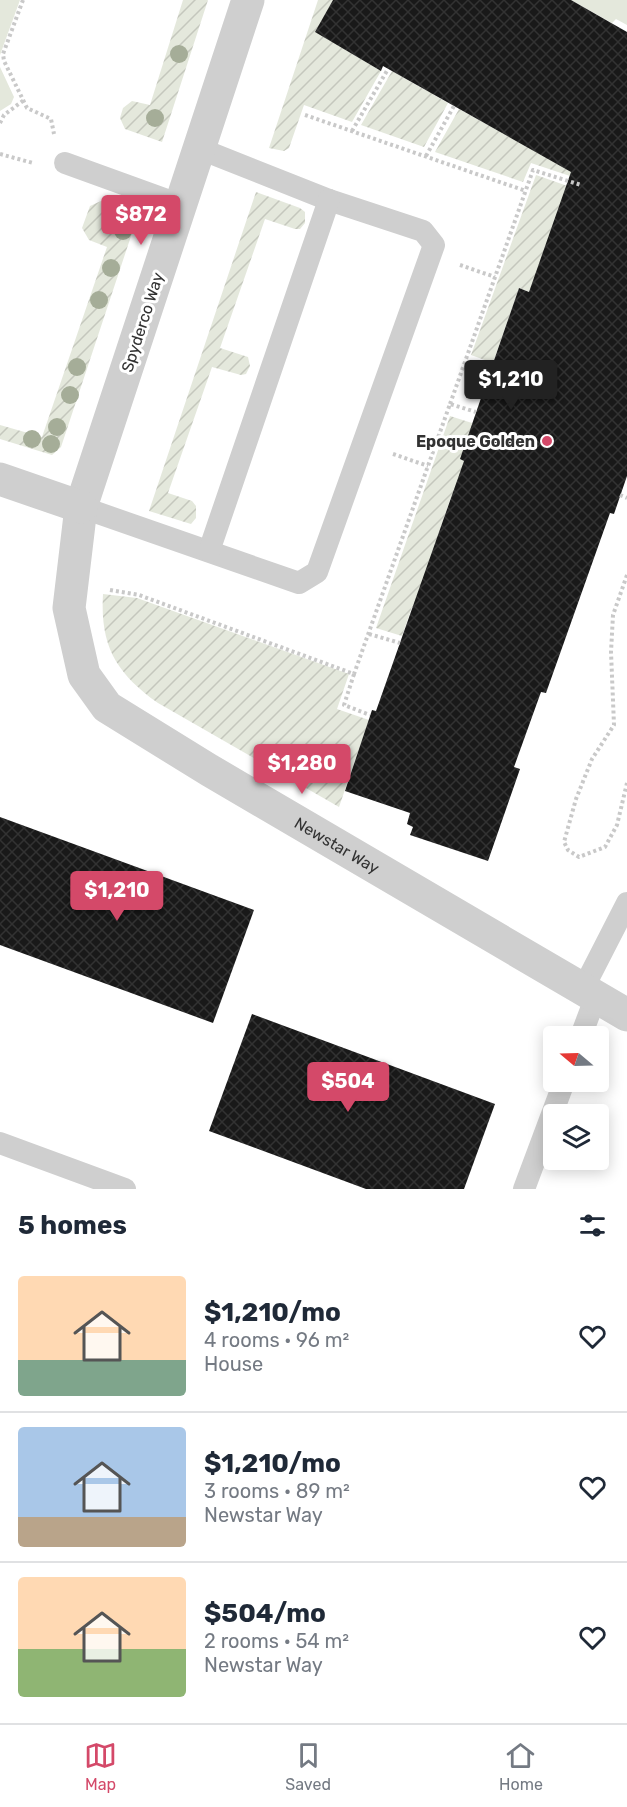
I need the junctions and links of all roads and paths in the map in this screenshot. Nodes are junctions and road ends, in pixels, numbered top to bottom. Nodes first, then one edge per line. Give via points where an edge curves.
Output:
1 (23, 0) edge
2 (248, 0) edge
3 (388, 69) dead end
4 (24, 100) junction
5 (454, 106) dead end
6 (305, 115) dead end
7 (0, 123) edge
8 (352, 131) junction
9 (51, 141) dead end
10 (198, 148) junction
11 (0, 153) edge
12 (426, 156) junction
13 (36, 164) dead end
14 (65, 164) dead end
15 (580, 185) dead end
16 (526, 191) junction
17 (329, 200) junction
18 (181, 206) junction
19 (450, 404) junction
20 (476, 412) dead end
21 (428, 466) dead end
22 (0, 479) edge
23 (620, 495) dead end
24 (627, 498) edge
25 (81, 507) junction
26 (209, 551) junction
27 (627, 575) edge
28 (369, 633) dead end
29 (400, 644) dead end
30 (354, 674) dead end
31 (370, 715) dead end
32 (627, 783) edge
33 (627, 903) edge
34 (589, 992) junction
35 (627, 1015) edge
36 (583, 1026) edge
37 (560, 1092) edge
38 (0, 1143) edge
39 (125, 1189) edge
40 (524, 1189) edge

1 - 4 path via 3,54
2 - 10 street, Spyderco Way
3 - 8 path
4 - 7 path via 4,115
4 - 9 path via 27,108 51,119 55,131
5 - 12 path
6 - 8 path
8 - 12 path
10 - 17 lane
10 - 18 street, Spyderco Way
11 - 13 path
12 - 16 path
14 - 18 lane
15 - 16 path via 533,170
16 - 19 path
17 - 26 lane
17 - 26 lane via 423,231 434,245 317,572 299,583
18 - 25 street, Spyderco Way
19 - 20 path
19 - 21 path
22 - 25 street
23 - 24 path
25 - 26 lane
25 - 34 street, Newstar Way via 69,608 84,675 107,706 208,770
27 - 32 path via 613,615 614,725 592,759 576,799 564,842 568,850 579,857 605,847 616,825
28 - 29 path
30 - 31 path via 344,705
33 - 34 lane
34 - 35 street, Newstar Way
34 - 36 lane
37 - 40 lane
38 - 39 lane

